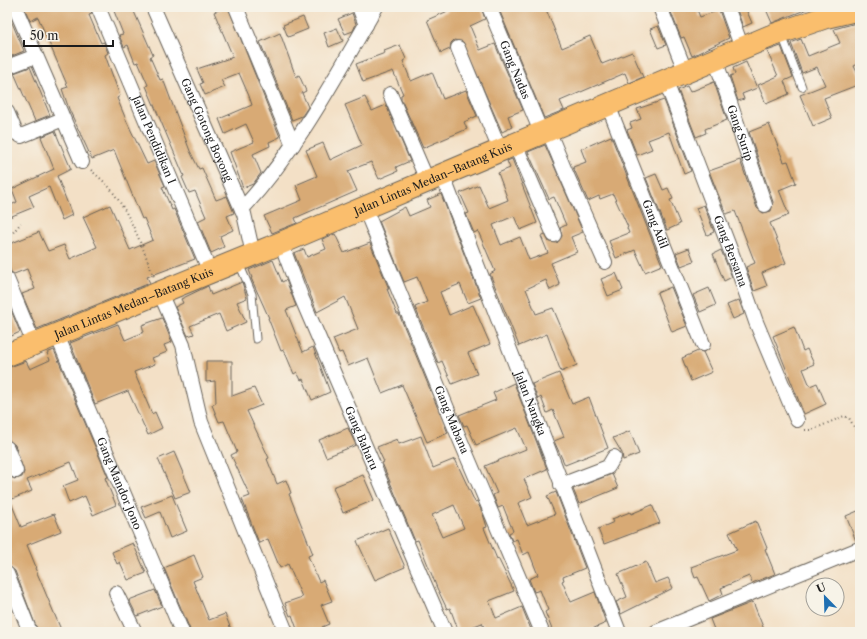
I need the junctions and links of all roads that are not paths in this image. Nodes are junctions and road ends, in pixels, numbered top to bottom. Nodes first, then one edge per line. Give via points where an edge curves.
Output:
1 (15, 7) edge
2 (98, 7) edge
3 (153, 7) edge
4 (236, 7) edge
5 (358, 7) edge
6 (376, 7) edge
7 (489, 7) edge
8 (660, 7) edge
9 (727, 7) edge
10 (860, 9) edge
11 (366, 25) junction
12 (781, 32) junction
13 (458, 48) dead end
14 (742, 48) junction
15 (36, 56) junction
16 (715, 60) junction
17 (7, 67) edge
18 (676, 78) junction
19 (802, 87) dead end
20 (390, 94) dead end
21 (608, 105) junction
22 (7, 112) edge
23 (64, 119) junction
24 (545, 131) junction
25 (293, 145) junction
26 (507, 147) junction
27 (82, 162) road end
28 (435, 177) junction
29 (765, 205) dead end
30 (364, 206) junction
31 (243, 211) junction
32 (554, 235) dead end
33 (281, 243) junction
34 (605, 262) dead end
35 (232, 263) junction
36 (7, 279) edge
37 (160, 293) junction
38 (57, 335) junction
39 (256, 339) dead end
40 (34, 344) junction
41 (703, 344) dead end
42 (7, 355) edge
43 (798, 420) road end
44 (7, 448) edge
45 (614, 457) dead end
46 (16, 471) dead end
47 (561, 485) junction
48 (860, 550) edge
49 (7, 574) edge
50 (116, 593) dead end
51 (30, 632) edge
52 (135, 632) edge
53 (182, 632) edge
54 (286, 632) edge
55 (445, 632) edge
56 (542, 632) edge
57 (619, 632) edge
58 (656, 632) edge

1 - 15 street
2 - 35 street, Jalan Pendidikan I
3 - 31 street, Gang Gotong Boyong
4 - 25 street
5 - 11 street
6 - 11 street
7 - 24 street, Gang Nadas
8 - 18 street, Gang Bersama
9 - 14 street
10 - 12 highway, Jalan Lintas Medan–Batang Kuis
11 - 25 street
12 - 14 highway, Jalan Lintas Medan–Batang Kuis
12 - 19 lane
13 - 26 street
14 - 16 highway, Jalan Lintas Medan–Batang Kuis
15 - 17 street
15 - 23 street
16 - 18 highway, Jalan Lintas Medan–Batang Kuis
16 - 29 street, Gang Surip
18 - 21 highway, Jalan Lintas Medan–Batang Kuis
18 - 43 street, Gang Bersama via 756,322
20 - 28 street, Jalan Nangka
21 - 24 highway, Jalan Lintas Medan–Batang Kuis
21 - 41 street, Gang Adil
22 - 23 street via 16,133 21,136
23 - 27 street
24 - 26 highway, Jalan Lintas Medan–Batang Kuis
24 - 34 street, Gang Nadas
25 - 31 street
26 - 28 highway, Jalan Lintas Medan–Batang Kuis
26 - 32 street
28 - 30 highway, Jalan Lintas Medan–Batang Kuis
28 - 47 street, Jalan Nangka
30 - 33 highway, Jalan Lintas Medan–Batang Kuis
30 - 56 street, Gang Mabana
31 - 35 street, Gang Gotong Boyong via 248,230
33 - 35 highway, Jalan Lintas Medan–Batang Kuis
33 - 55 street, Gang Baharu via 302,299
35 - 37 highway, Jalan Lintas Medan–Batang Kuis
35 - 39 lane via 252,294
36 - 40 street
37 - 38 highway, Jalan Lintas Medan–Batang Kuis
37 - 54 street via 183,345 201,422
38 - 40 highway, Jalan Lintas Medan–Batang Kuis
38 - 53 street, Gang Mandor Jono
40 - 42 highway, Jalan Lintas Medan–Batang Kuis
44 - 46 street
45 - 47 street via 603,470
47 - 57 street, Jalan Nangka
48 - 58 street
49 - 51 street
50 - 52 street

